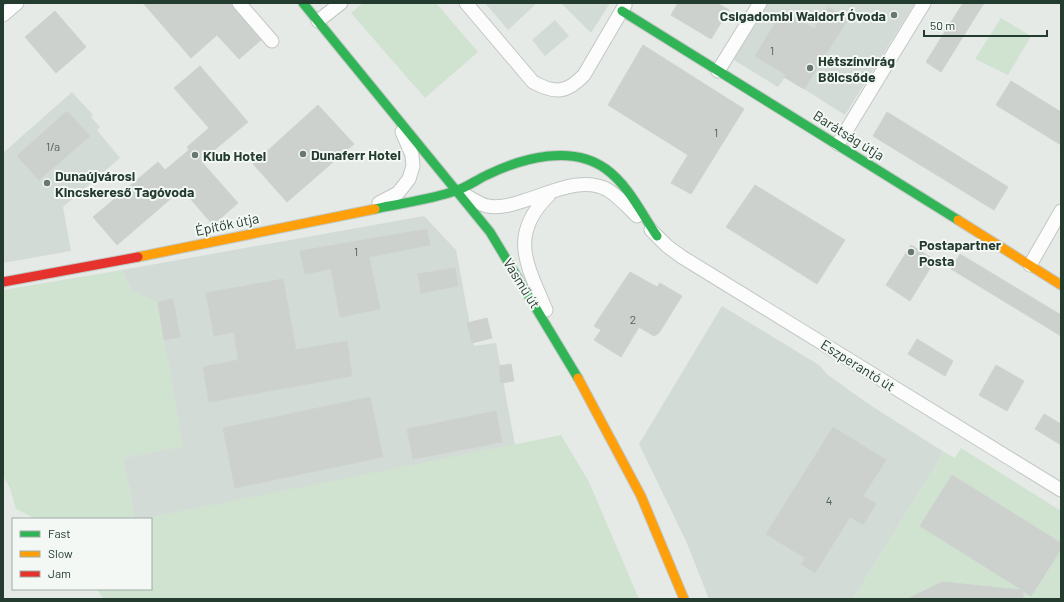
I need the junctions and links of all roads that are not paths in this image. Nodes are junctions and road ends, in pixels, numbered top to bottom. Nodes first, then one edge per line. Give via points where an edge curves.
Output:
1 (17, 3) edge
2 (239, 3) edge
3 (303, 3) edge
4 (341, 3) edge
5 (466, 3) edge
6 (760, 3) edge
7 (924, 3) edge
8 (624, 7) edge
9 (3, 15) edge
10 (318, 21) junction
11 (272, 41) dead end
12 (718, 71) junction
13 (395, 116) junction
14 (838, 144) junction
15 (457, 191) junction
16 (550, 194) junction
17 (1061, 211) edge
18 (362, 212) junction
19 (657, 236) junction
20 (1030, 265) junction
21 (3, 282) edge
22 (1061, 285) edge
23 (565, 354) junction
24 (1061, 490) edge
25 (684, 599) edge

1 - 9 street
2 - 11 street
3 - 10 street, Vasmű út
4 - 10 street
5 - 8 street via 533,82 547,90 563,90 576,83
6 - 12 street
7 - 14 street
8 - 12 street, Barátság útja
10 - 13 street, Vasmű út
12 - 14 street, Barátság útja
13 - 15 street, Vasmű út
13 - 18 street via 412,155 413,166 409,179 398,193
14 - 20 street, Barátság útja
15 - 16 street, Eszperantó út via 486,206 509,205
15 - 18 street, Építők útja
15 - 19 street, Eszperantó út via 523,161 542,156 566,155 598,163 620,181
15 - 23 street, Vasmű út via 490,232
16 - 19 street, Eszperantó út via 567,186 579,184 606,189 617,196
16 - 23 street, Eszperantó út via 536,208 527,225 524,245 527,265
17 - 20 street
18 - 21 street, Építők útja
19 - 24 street, Eszperantó út via 682,257
20 - 22 street, Barátság útja
23 - 25 street, Vasmű út via 641,496

